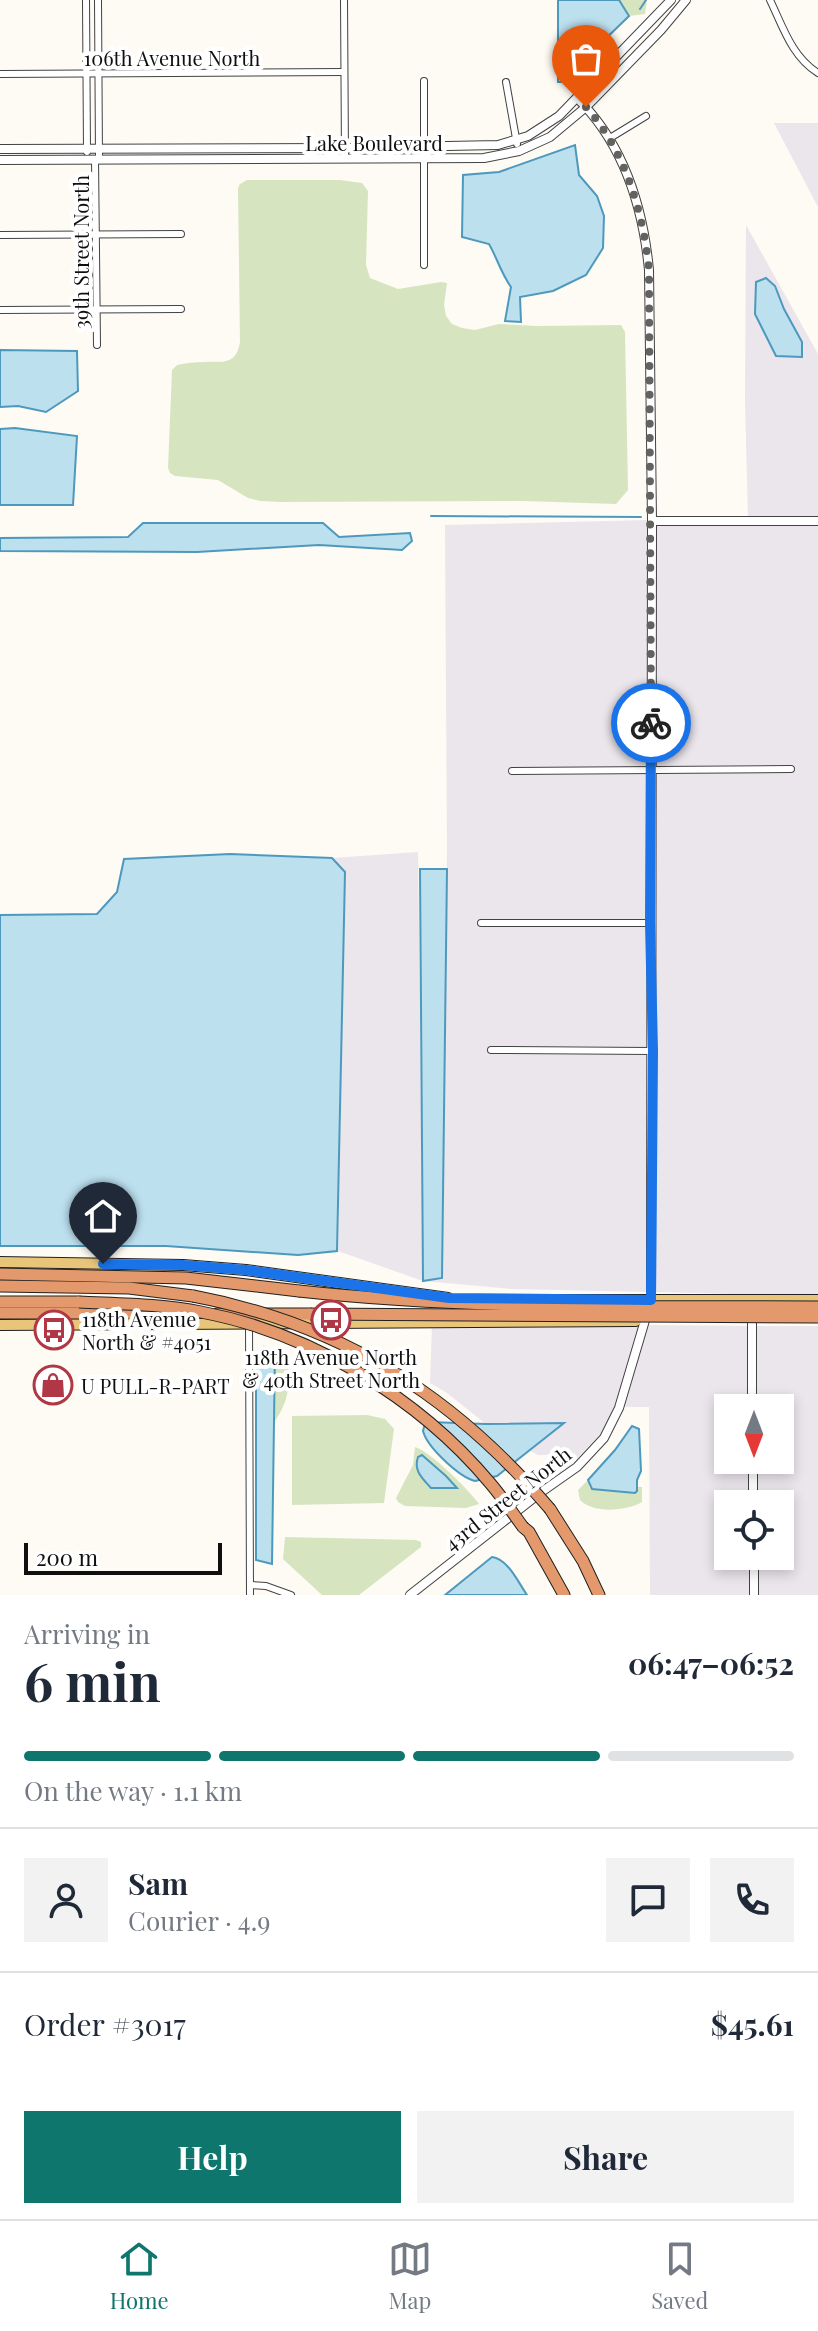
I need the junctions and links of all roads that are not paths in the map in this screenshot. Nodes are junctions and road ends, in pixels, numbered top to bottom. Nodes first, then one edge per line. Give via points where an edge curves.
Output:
1 (86, 0) edge
2 (98, 0) edge
3 (344, 0) edge
4 (671, 0) edge
5 (686, 0) edge
6 (770, 0) edge
7 (344, 72) junction
8 (87, 73) junction
9 (818, 73) edge
10 (0, 74) edge
11 (98, 74) junction
12 (424, 81) dead end
13 (506, 82) dead end
14 (577, 98) junction
15 (586, 107) junction
16 (646, 116) dead end
17 (610, 138) junction
18 (517, 141) junction
19 (424, 147) junction
20 (87, 148) junction
21 (99, 148) junction
22 (345, 148) junction
23 (0, 149) edge
24 (519, 151) junction
25 (345, 158) junction
26 (424, 158) junction
27 (94, 159) junction
28 (0, 160) edge
29 (96, 234) junction
30 (181, 234) dead end
31 (0, 235) edge
32 (424, 265) dead end
33 (97, 309) junction
34 (181, 309) dead end
35 (0, 310) edge
36 (97, 345) dead end
37 (652, 521) junction
38 (818, 521) edge
39 (791, 769) dead end
40 (651, 770) junction
41 (512, 771) dead end
42 (481, 923) dead end
43 (650, 923) junction
44 (491, 1050) dead end
45 (653, 1051) junction
46 (0, 1262) edge
47 (0, 1274) edge
48 (0, 1286) edge
49 (651, 1300) junction
50 (818, 1300) edge
51 (0, 1302) edge
52 (818, 1307) edge
53 (0, 1313) edge
54 (818, 1319) edge
55 (643, 1321) junction
56 (752, 1321) junction
57 (249, 1322) junction
58 (0, 1325) edge
59 (752, 1394) edge
60 (754, 1570) edge
61 (250, 1585) junction
62 (250, 1595) edge
63 (291, 1595) edge
64 (410, 1595) edge
65 (564, 1595) edge
66 (599, 1595) edge
67 (754, 1595) edge

1 - 8 street, 39th Street North
2 - 11 street, 39th Street North
3 - 7 street
4 - 14 street, Lake Boulevard
5 - 15 street, Lake Boulevard
6 - 9 street via 799,58
7 - 11 street, 106th Avenue North
7 - 22 street
8 - 10 street, 106th Avenue North
8 - 11 street, 106th Avenue North
8 - 20 street, 39th Street North
11 - 21 street, 39th Street North
12 - 19 street
13 - 18 street
14 - 15 street, 43rd Street North
14 - 18 street, Lake Boulevard via 542,129
15 - 17 street, 43rd Street North
15 - 24 street, Lake Boulevard via 550,137
16 - 17 street
17 - 37 street, 43rd Street North via 629,181 647,253
18 - 19 street, Lake Boulevard
18 - 24 street
19 - 22 street, Lake Boulevard
19 - 26 street
20 - 21 street, Lake Boulevard
20 - 23 street, Lake Boulevard
20 - 27 street, 39th Street North
21 - 22 street, Lake Boulevard
21 - 27 street, 39th Street North
22 - 25 street
24 - 26 street, Lake Boulevard via 484,158
25 - 26 street, Lake Boulevard
25 - 27 street, Lake Boulevard
26 - 32 street
27 - 28 street, Lake Boulevard
27 - 29 street, 39th Street North
29 - 30 street
29 - 31 street
29 - 33 street, 39th Street North
33 - 34 street
33 - 35 street
33 - 36 street, 39th Street North
37 - 38 street
37 - 40 street, 43rd Street North
39 - 40 street
40 - 41 street
40 - 43 street, 43rd Street North
42 - 43 street
43 - 45 street, 43rd Street North
44 - 45 street
45 - 49 street, 43rd Street North
46 - 49 main road via 198,1266 449,1298
47 - 52 highway, bridge via 186,1278 390,1300
48 - 66 highway, bridge via 129,1288 193,1296 288,1320 340,1342 432,1396 516,1470 550,1509
49 - 50 main road
49 - 55 street, 43rd Street North
51 - 65 highway, bridge via 198,1311 313,1349 425,1419 479,1471 529,1532
53 - 54 highway, bridge
54 - 56 main road
55 - 56 main road
55 - 57 main road
55 - 64 street, 43rd Street North via 619,1408 604,1438 577,1467
56 - 59 street
57 - 58 main road
57 - 61 street
60 - 67 street
61 - 62 street
61 - 63 street

